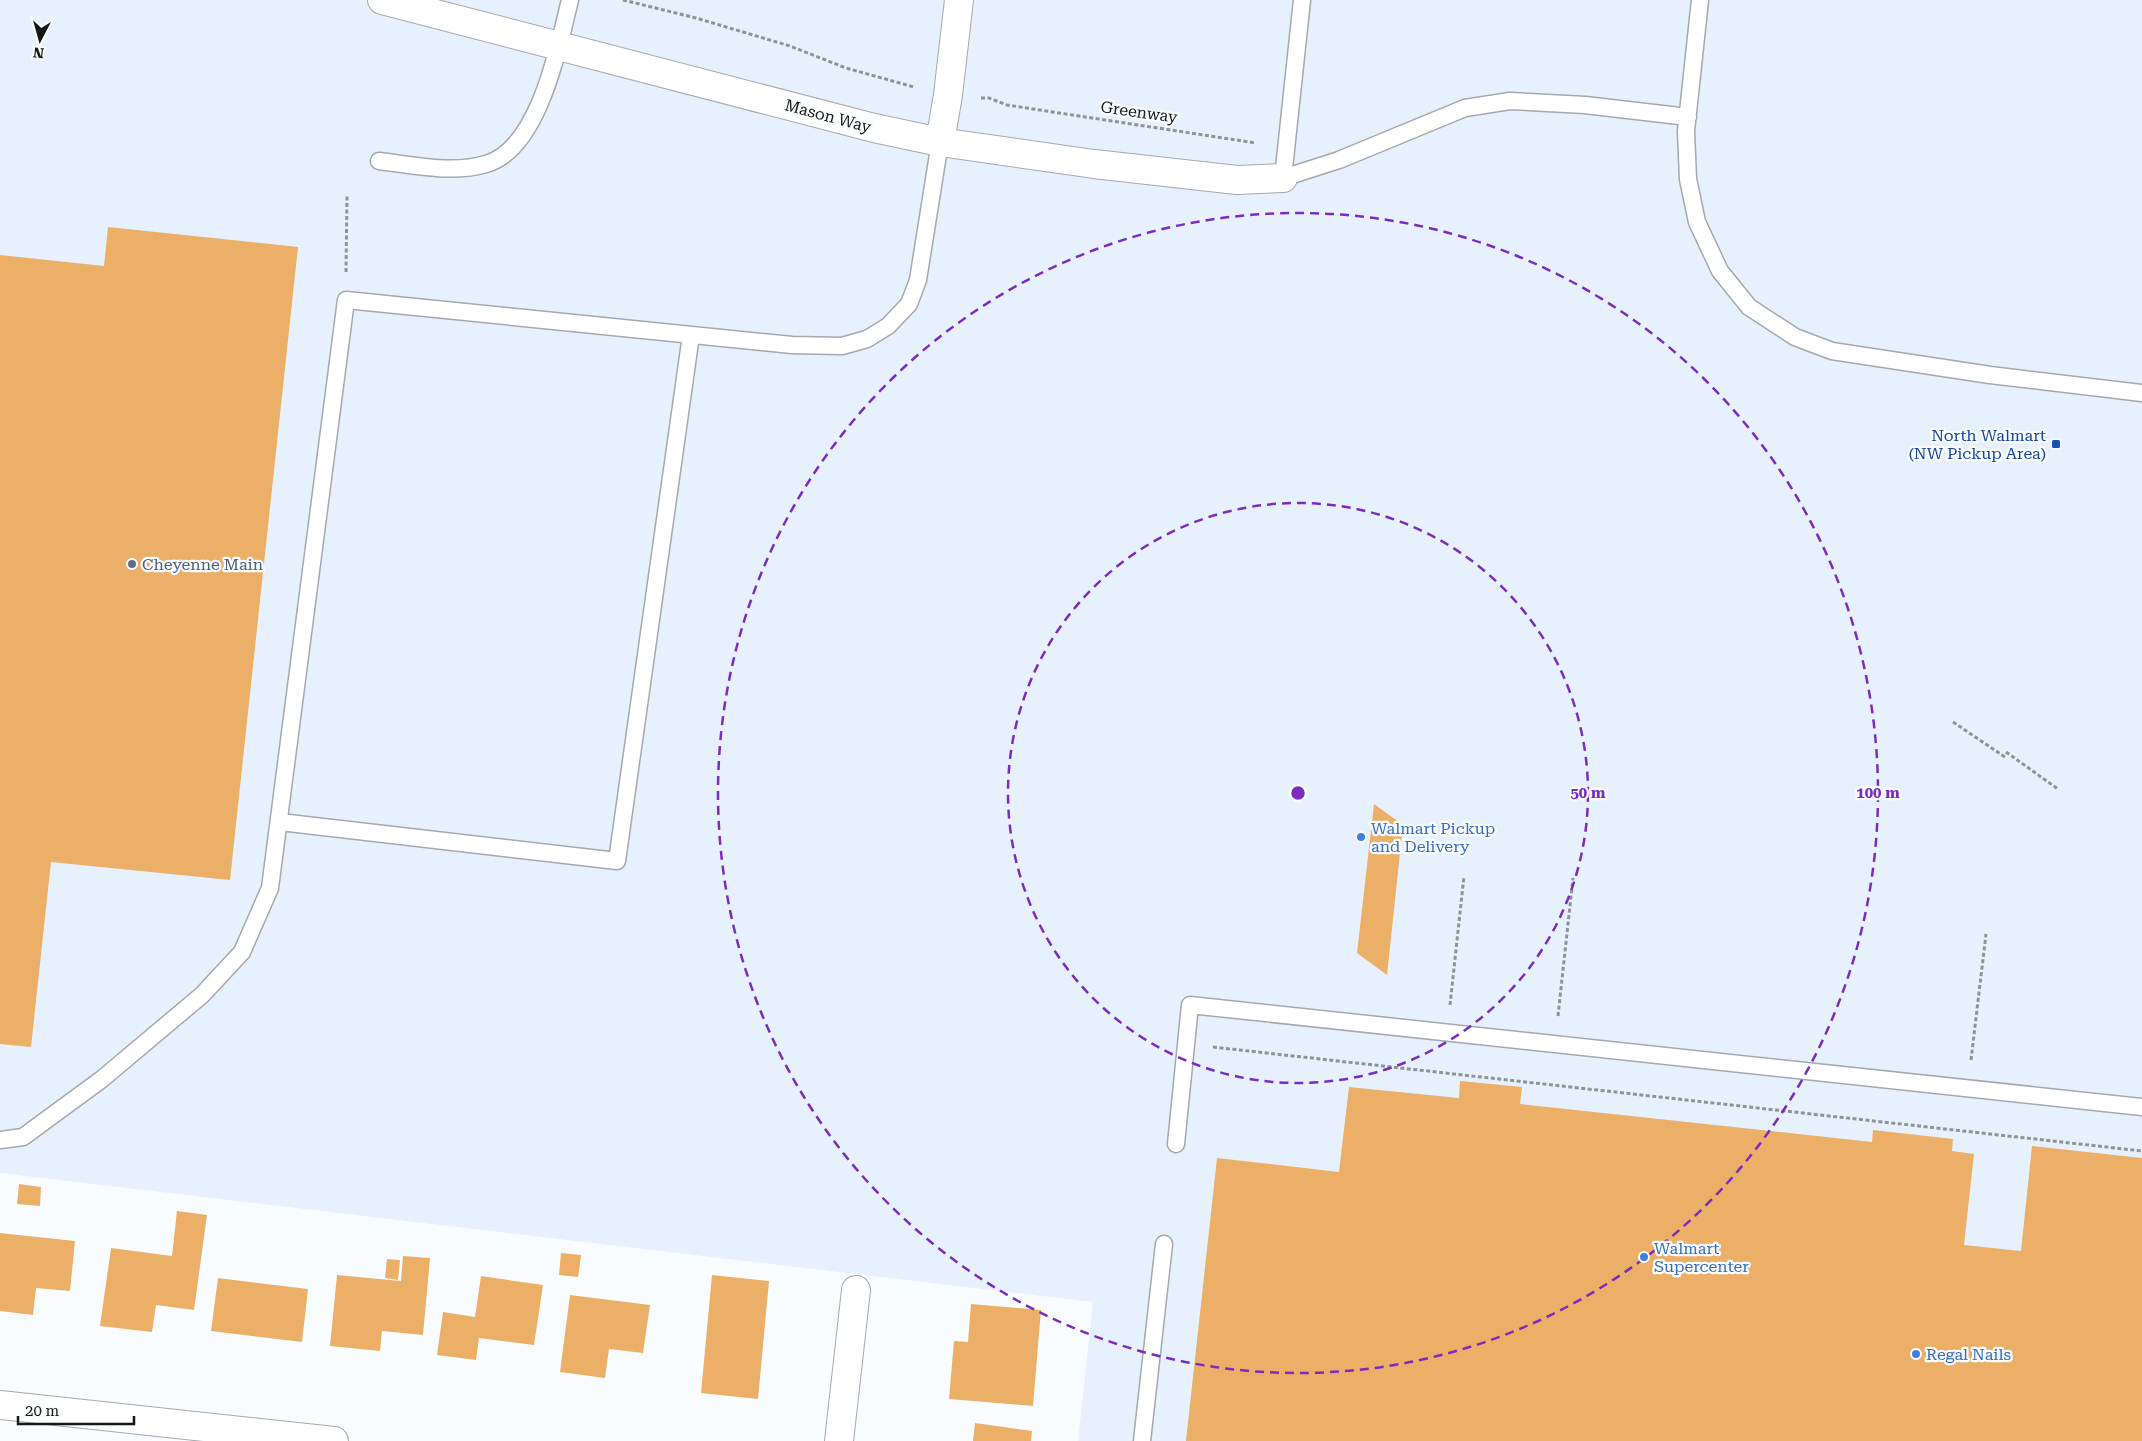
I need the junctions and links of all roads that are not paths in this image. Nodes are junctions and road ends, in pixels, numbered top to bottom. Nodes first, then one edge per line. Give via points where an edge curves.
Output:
1 (382, 0) edge
2 (570, 0) edge
3 (959, 0) edge
4 (1302, 0) edge
5 (1700, 0) edge
6 (559, 45) junction
7 (1688, 117) junction
8 (940, 142) junction
9 (379, 161) dead end
10 (1284, 165) junction
11 (691, 335) junction
12 (2142, 393) edge
13 (280, 822) junction
14 (2142, 1107) edge
15 (0, 1140) edge
16 (1176, 1144) dead end
17 (1164, 1244) dead end
18 (856, 1290) dead end
19 (0, 1405) edge
20 (325, 1440) edge
21 (839, 1441) edge
22 (1142, 1441) edge

1 - 6 street, Mason Way
2 - 6 lane
3 - 8 street
4 - 10 lane
5 - 7 lane
6 - 8 street, Mason Way via 874,128
6 - 9 lane via 538,109 517,145 504,157 486,164 441,168
7 - 10 lane via 1585,105 1510,101 1465,108 1339,160
7 - 12 lane via 1688,179 1697,222 1720,271 1749,307 1795,337 1832,351 1896,362
8 - 10 street, Mason Way via 1237,180
8 - 11 lane via 918,280 909,304 888,326 866,339 842,346 792,345
11 - 13 lane via 617,861
11 - 13 lane via 346,300
13 - 15 lane via 270,888 242,952 202,995 102,1079 23,1137
14 - 16 lane via 1190,1005
17 - 22 lane
18 - 21 street
19 - 20 street

